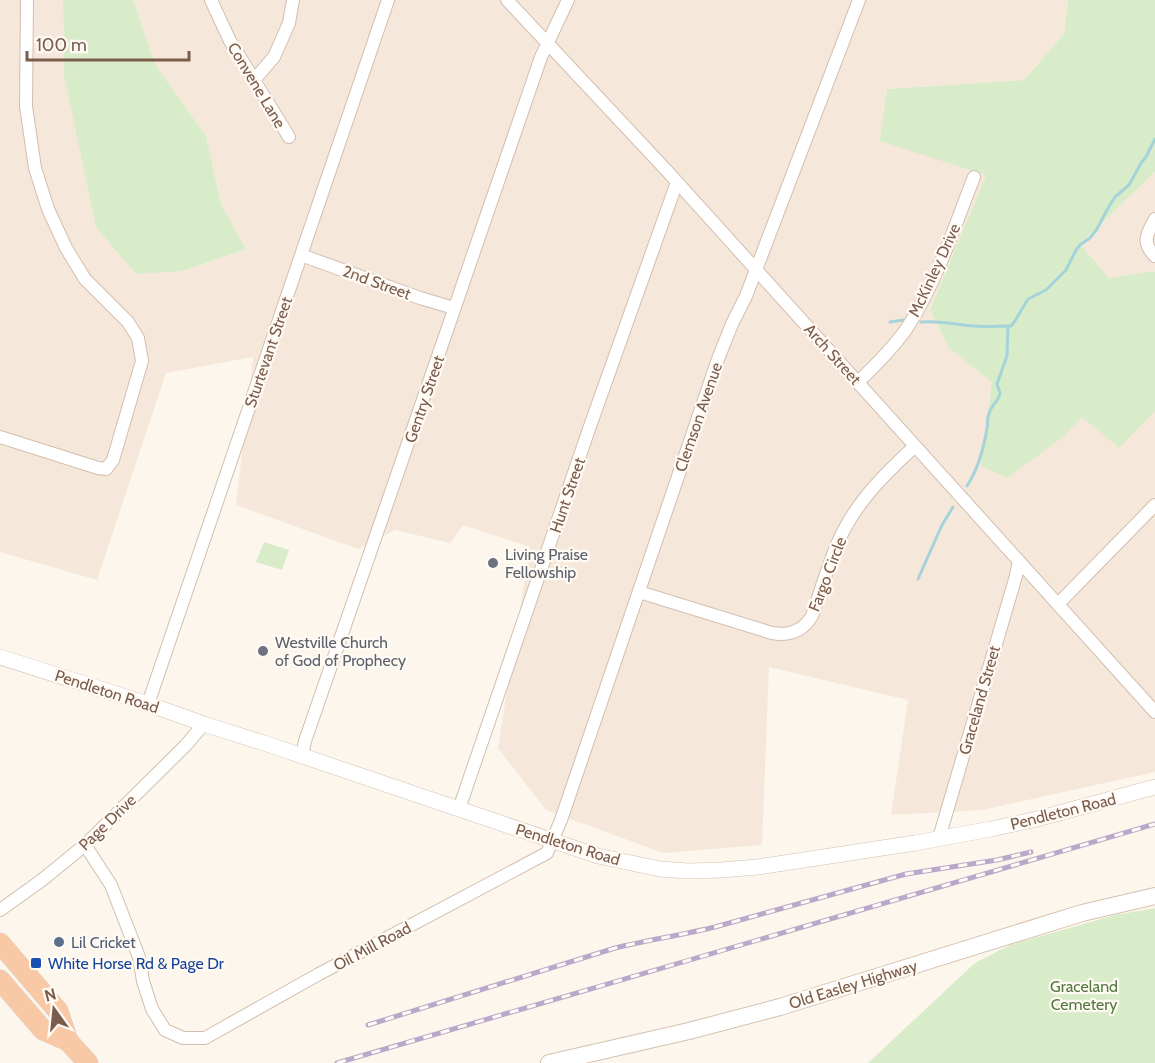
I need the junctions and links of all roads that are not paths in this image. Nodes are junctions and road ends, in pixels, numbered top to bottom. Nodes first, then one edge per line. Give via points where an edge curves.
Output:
1 (27, 0) edge
2 (211, 0) edge
3 (293, 0) edge
4 (388, 0) edge
5 (507, 0) edge
6 (568, 0) edge
7 (859, 0) edge
8 (547, 42) junction
9 (254, 80) junction
10 (289, 137) dead end
11 (974, 177) dead end
12 (677, 182) junction
13 (1155, 219) edge
14 (301, 255) junction
15 (1155, 256) edge
16 (756, 270) junction
17 (454, 308) junction
18 (858, 382) junction
19 (0, 437) edge
20 (915, 446) junction
21 (1155, 505) edge
22 (1019, 561) junction
23 (639, 592) junction
24 (1058, 604) junction
25 (0, 657) edge
26 (148, 704) junction
27 (1155, 712) edge
28 (204, 724) junction
29 (302, 756) junction
30 (1155, 788) edge
31 (459, 809) junction
32 (939, 838) junction
33 (553, 841) junction
34 (85, 845) junction
35 (1155, 896) edge
36 (0, 910) edge
37 (0, 943) edge
38 (0, 980) edge
39 (69, 1041) junction
40 (88, 1063) edge
41 (549, 1063) edge

1 - 19 street via 26,106 35,168 48,209 85,279 128,322 138,338 142,361 113,460 106,469
2 - 9 street, Convene Lane
3 - 9 street via 289,23 274,57
4 - 14 street, Sturtevant Street
5 - 8 street, Arch Street
6 - 8 street, Gentry Street
7 - 16 street, Clemson Avenue
8 - 12 street, Arch Street
8 - 17 street, Gentry Street
9 - 10 street, Convene Lane
11 - 18 street, McKinley Drive via 922,302 894,345
12 - 16 street, Arch Street
12 - 31 street, Hunt Street
13 - 15 street via 1146,239
14 - 17 street, 2nd Street
14 - 26 street, Sturtevant Street
16 - 18 street, Arch Street
16 - 23 street, Clemson Avenue via 718,359
17 - 29 street, Gentry Street
18 - 20 street, Arch Street
20 - 22 street, Arch Street
20 - 23 street, Fargo Circle via 854,512 838,543 812,616 797,631 772,633
21 - 24 street
22 - 24 street, Arch Street
22 - 32 street, Graceland Street
23 - 33 street, Clemson Avenue
24 - 27 street, Arch Street
25 - 26 street, Pendleton Road
26 - 28 street, Pendleton Road
28 - 29 street, Pendleton Road
28 - 34 street, Page Drive
29 - 31 street, Pendleton Road
30 - 32 street, Pendleton Road via 991,830
31 - 33 street, Pendleton Road
32 - 33 street, Pendleton Road via 758,867 689,871 632,864
33 - 34 street, Oil Mill Road via 547,853 205,1038 183,1038 165,1030 152,1009 139,957 111,885
34 - 36 street, Page Drive
35 - 41 main road, Old Easley Highway via 1082,913 780,1006
37 - 39 highway via 58,1011
38 - 39 highway via 43,1030
39 - 40 highway

